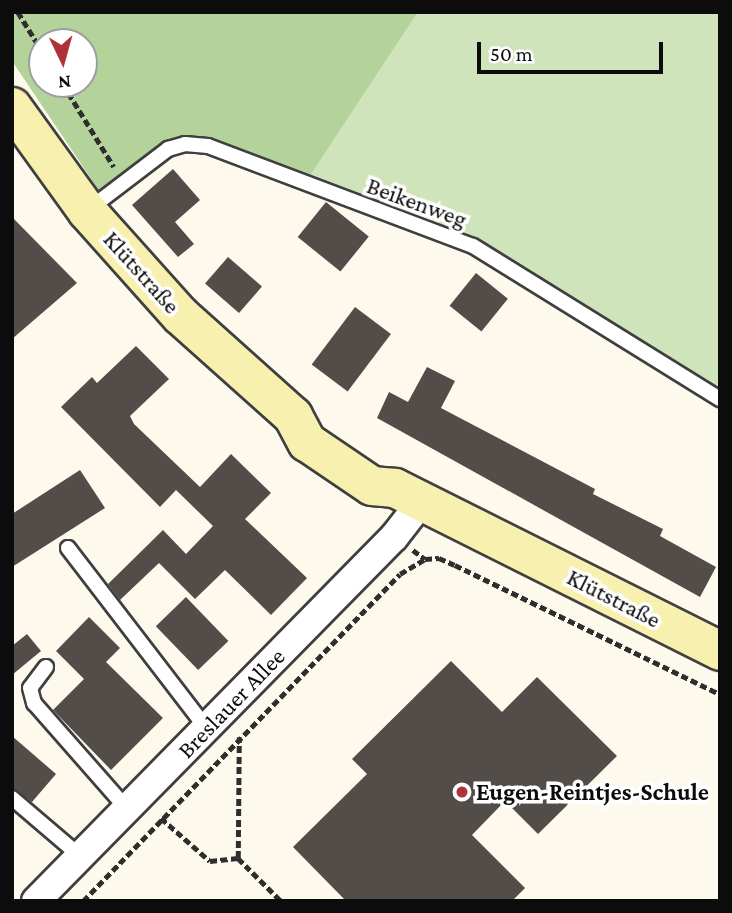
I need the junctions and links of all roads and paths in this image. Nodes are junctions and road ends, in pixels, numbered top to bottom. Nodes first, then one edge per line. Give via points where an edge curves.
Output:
1 (18, 12) edge
2 (28, 28) edge
3 (71, 98) edge
4 (12, 107) edge
5 (123, 182) junction
6 (87, 211) junction
7 (720, 399) edge
8 (408, 495) junction
9 (394, 537) junction
10 (68, 548) dead end
11 (425, 559) junction
12 (720, 651) edge
13 (46, 667) dead end
14 (720, 694) edge
15 (206, 728) junction
16 (239, 737) junction
17 (12, 798) edge
18 (127, 809) junction
19 (161, 818) junction
20 (80, 856) junction
21 (238, 858) junction
22 (36, 901) edge
23 (83, 901) edge
24 (281, 901) edge

1 - 2 path
3 - 5 path
4 - 6 main road, Klütstraße
5 - 6 lane, Beikenweg
5 - 7 lane, Beikenweg via 168,149 185,144 208,146 473,246
6 - 8 main road, Klütstraße via 180,315 293,416 307,442 372,486
8 - 9 street, Breslauer Allee
8 - 12 main road, Klütstraße
9 - 11 path
9 - 15 street, Breslauer Allee
10 - 15 lane
11 - 14 path via 439,558 456,565
11 - 16 path via 400,574
13 - 18 lane via 30,688 34,703
15 - 18 street, Breslauer Allee
16 - 19 path
16 - 21 path
17 - 20 lane
18 - 20 street, Breslauer Allee
19 - 21 path via 210,861
19 - 23 path
20 - 22 street, Breslauer Allee
21 - 24 path

